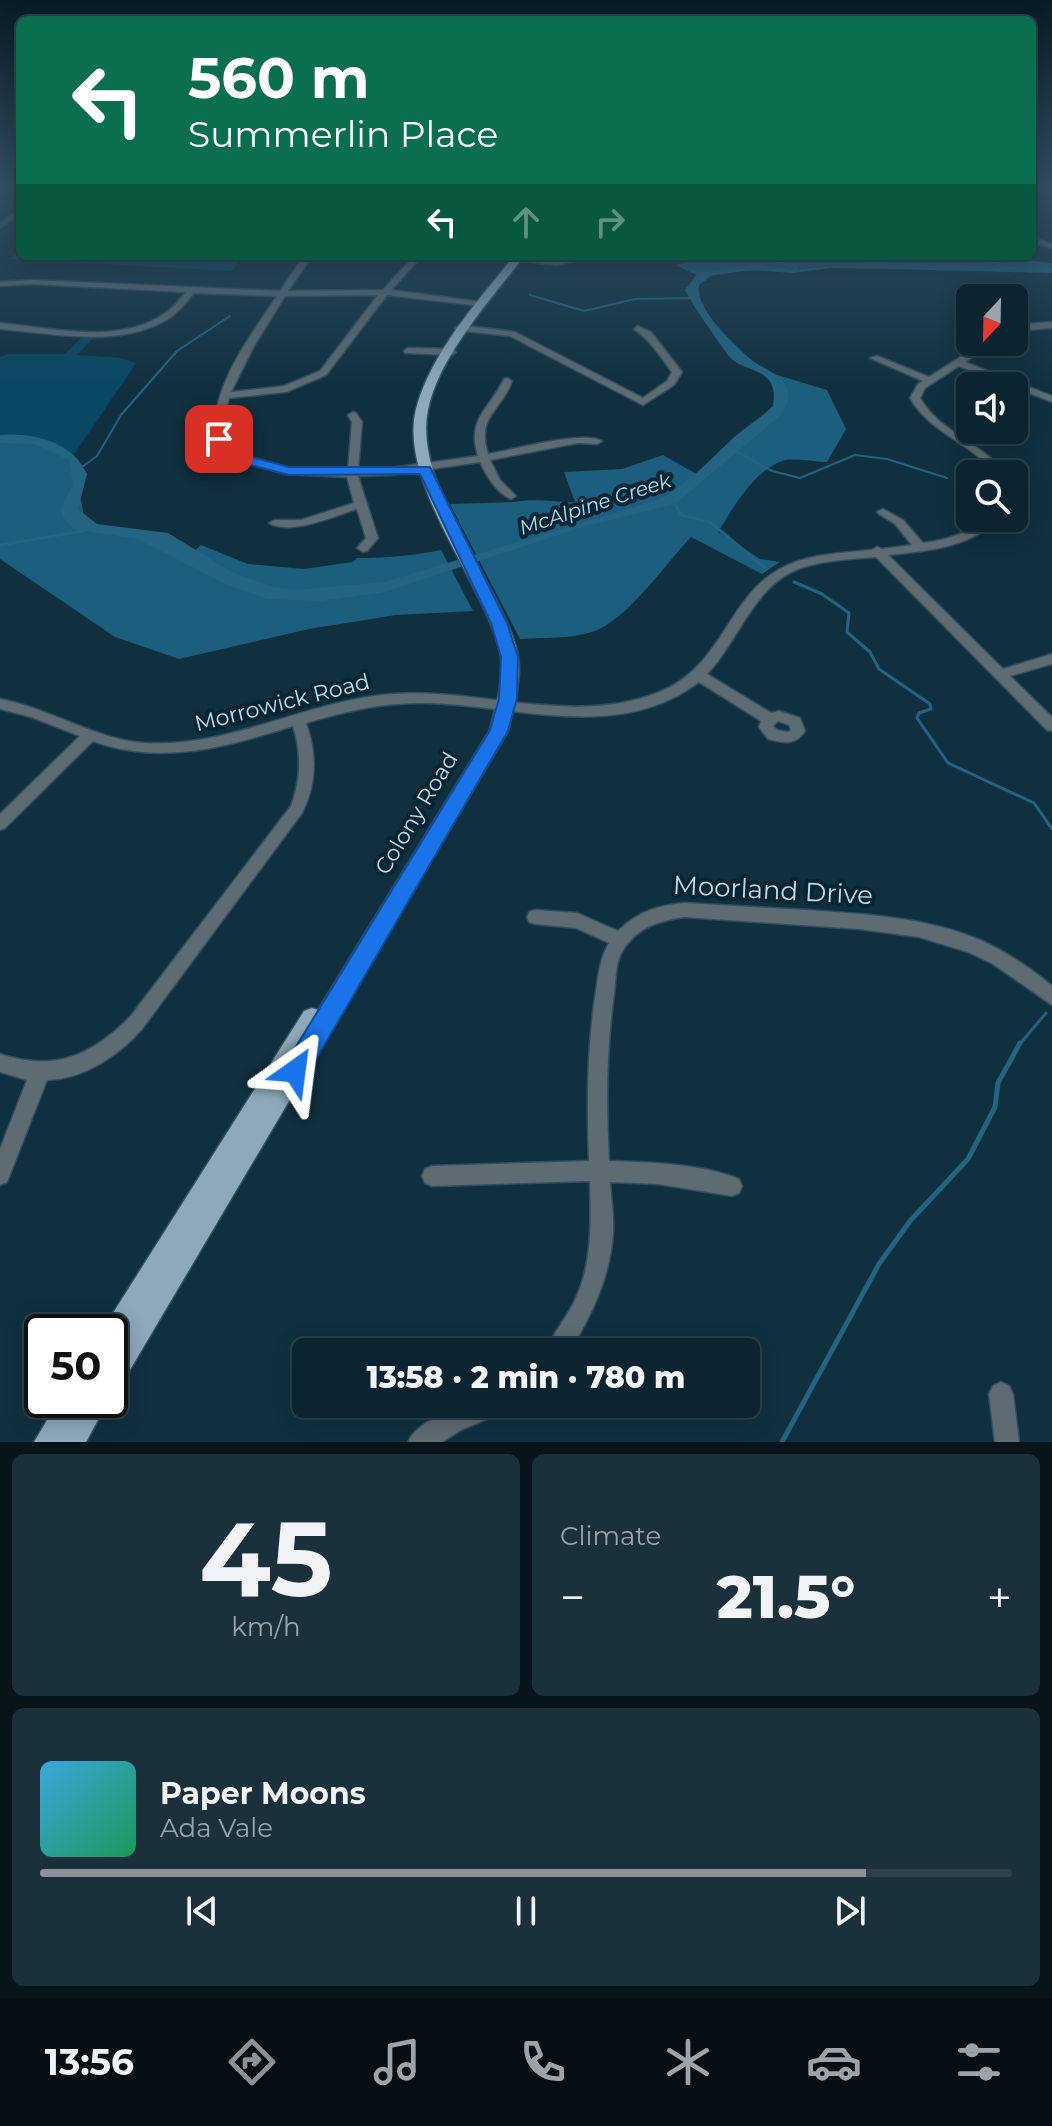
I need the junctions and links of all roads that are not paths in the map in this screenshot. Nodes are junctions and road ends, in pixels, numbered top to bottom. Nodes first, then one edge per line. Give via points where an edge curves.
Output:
1 (305, 260) edge
2 (414, 260) edge
3 (513, 260) edge
4 (536, 260) edge
5 (572, 260) edge
6 (0, 284) edge
7 (192, 290) junction
8 (386, 292) junction
9 (283, 294) junction
10 (478, 304) junction
11 (1052, 325) edge
12 (0, 326) edge
13 (1028, 327) edge
14 (462, 328) junction
15 (638, 329) dead end
16 (408, 351) dead end
17 (449, 351) junction
18 (967, 356) edge
19 (874, 358) dead end
20 (957, 362) junction
21 (930, 380) junction
22 (507, 381) dead end
23 (227, 395) junction
24 (1052, 399) edge
25 (353, 415) dead end
26 (597, 441) dead end
27 (483, 458) junction
28 (988, 460) edge
29 (421, 470) junction
30 (354, 472) junction
31 (511, 496) dead end
32 (362, 504) junction
33 (883, 512) dead end
34 (275, 523) dead end
35 (980, 532) edge
36 (919, 546) junction
37 (363, 548) dead end
38 (877, 551) junction
39 (1052, 659) edge
40 (1000, 674) junction
41 (698, 675) junction
42 (0, 704) edge
43 (502, 707) junction
44 (769, 719) dead end
45 (298, 720) junction
46 (1052, 726) edge
47 (90, 735) junction
48 (0, 824) edge
49 (535, 917) dead end
50 (620, 940) junction
51 (1052, 997) edge
52 (0, 1063) edge
53 (40, 1072) junction
54 (599, 1169) junction
55 (0, 1175) edge
56 (432, 1176) dead end
57 (732, 1186) dead end
58 (128, 1315) edge
59 (565, 1338) edge
60 (128, 1345) edge
61 (1001, 1394) dead end
62 (65, 1418) edge
63 (83, 1418) edge
64 (460, 1418) edge
65 (50, 1442) edge
66 (69, 1442) edge
67 (420, 1442) edge
68 (1007, 1442) edge

1 - 9 street
2 - 8 street
3 - 10 main road, Colony Road
4 - 5 street
6 - 7 street
7 - 9 street
7 - 12 street via 166,317 132,329
8 - 9 street
8 - 10 street
8 - 23 street via 331,366 316,378 275,391
9 - 23 street via 242,357
10 - 14 main road, Colony Road
11 - 13 street
14 - 15 street via 512,334 638,401 671,383 677,372 648,334
14 - 17 main road, Colony Road
16 - 17 street
17 - 29 main road, Colony Road via 421,412
18 - 20 street
19 - 21 street
20 - 21 street
20 - 24 street
21 - 28 street via 916,393 920,408
22 - 27 street via 482,418
23 - 30 street via 216,427 221,442 234,454 289,471
25 - 30 street
26 - 27 street
27 - 29 street
27 - 31 street via 500,489
29 - 30 street
29 - 43 main road, Colony Road via 505,658
30 - 32 street
32 - 34 street via 302,523
32 - 37 street via 372,538
33 - 36 street
35 - 36 street, Morrowick Road
36 - 38 street, Morrowick Road
38 - 40 street
38 - 41 street, Morrowick Road via 803,563 776,576
39 - 40 street
40 - 46 street
41 - 43 street, Morrowick Road via 661,697 604,712
41 - 44 street
42 - 47 street, Morrowick Road
43 - 45 street, Morrowick Road via 393,699
43 - 58 main road, Colony Road
43 - 60 main road, Colony Road via 480,768
45 - 47 street, Morrowick Road via 175,749 141,748
45 - 53 street via 308,772 286,825 118,1042 89,1060
47 - 48 street
49 - 50 street via 577,921
50 - 51 street, Moorland Drive via 646,918 684,910 909,925 958,937 993,953
50 - 54 street via 607,967 599,1035
52 - 53 street
53 - 55 street
54 - 56 street
54 - 57 street
54 - 59 street via 603,1219 598,1262 582,1310
61 - 68 street
62 - 65 main road
63 - 66 main road
64 - 67 street

